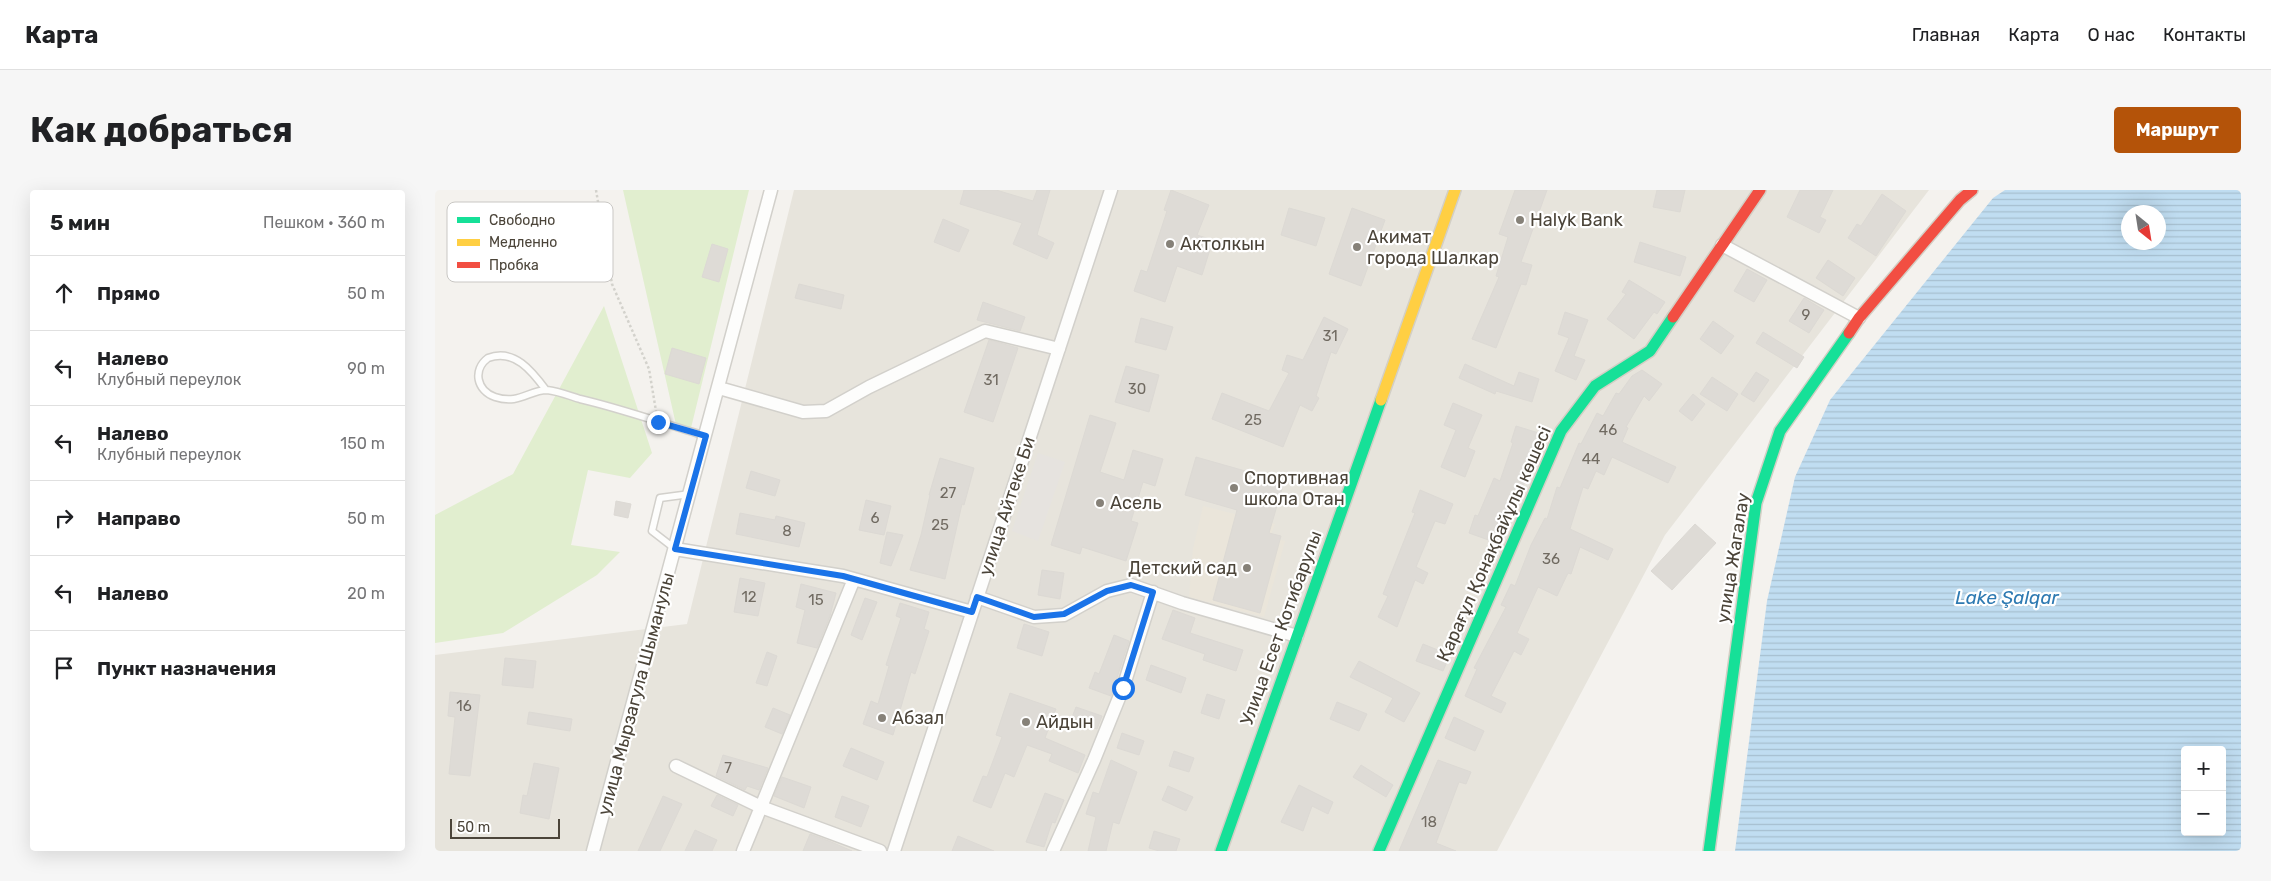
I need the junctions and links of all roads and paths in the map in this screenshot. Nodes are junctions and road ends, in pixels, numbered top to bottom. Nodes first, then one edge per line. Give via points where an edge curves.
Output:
1 (771, 190) edge
2 (1111, 190) edge
3 (1455, 190) edge
4 (1760, 190) edge
5 (1972, 190) edge
6 (1722, 245) junction
7 (612, 282) edge
8 (1859, 318) junction
9 (1059, 349) junction
10 (719, 388) junction
11 (546, 390) junction
12 (658, 422) junction
13 (706, 436) junction
14 (690, 494) junction
15 (675, 549) junction
16 (854, 579) junction
17 (1153, 592) junction
18 (977, 597) junction
19 (972, 612) junction
20 (1297, 636) junction
21 (676, 766) dead end
22 (761, 807) junction
23 (593, 851) edge
24 (743, 851) edge
25 (881, 851) edge
26 (894, 851) edge
27 (1053, 851) edge
28 (1221, 851) edge
29 (1379, 851) edge
30 (1709, 851) edge

1 - 10 street, улица Мырзагула Шыманулы
2 - 9 street, улица Айтеке Би
3 - 20 street, Улица Есет Котибарулы
4 - 6 street, Қарағұл Қонақбайұлы көшесі
5 - 8 street, улица Жагалау
6 - 8 street
6 - 29 street, Қарағұл Қонақбайұлы көшесі via 1649,351 1595,386 1561,431
7 - 12 path via 649,368
8 - 30 street, улица Жагалау via 1780,431 1756,503
9 - 10 street via 985,331 826,411 803,412
9 - 18 street, улица Айтеке Би
10 - 13 street, улица Мырзагула Шыманулы
11 - 11 lane via 511,400 494,396 481,386 478,371 487,358 511,357 530,369
11 - 12 lane
12 - 13 lane
13 - 14 street, улица Мырзагула Шыманулы
14 - 15 street, улица Мырзагула Шыманулы
14 - 15 lane via 660,498 653,531
15 - 16 street
15 - 23 street, улица Мырзагула Шыманулы
16 - 19 street
16 - 22 street
17 - 18 street via 1131,585 1107,591 1064,614 1034,617
17 - 20 street
17 - 27 street via 1123,688
18 - 19 street, улица Айтеке Би
19 - 26 street, улица Айтеке Би
20 - 28 street, Улица Есет Котибарулы
21 - 22 street
22 - 24 street
22 - 25 street

